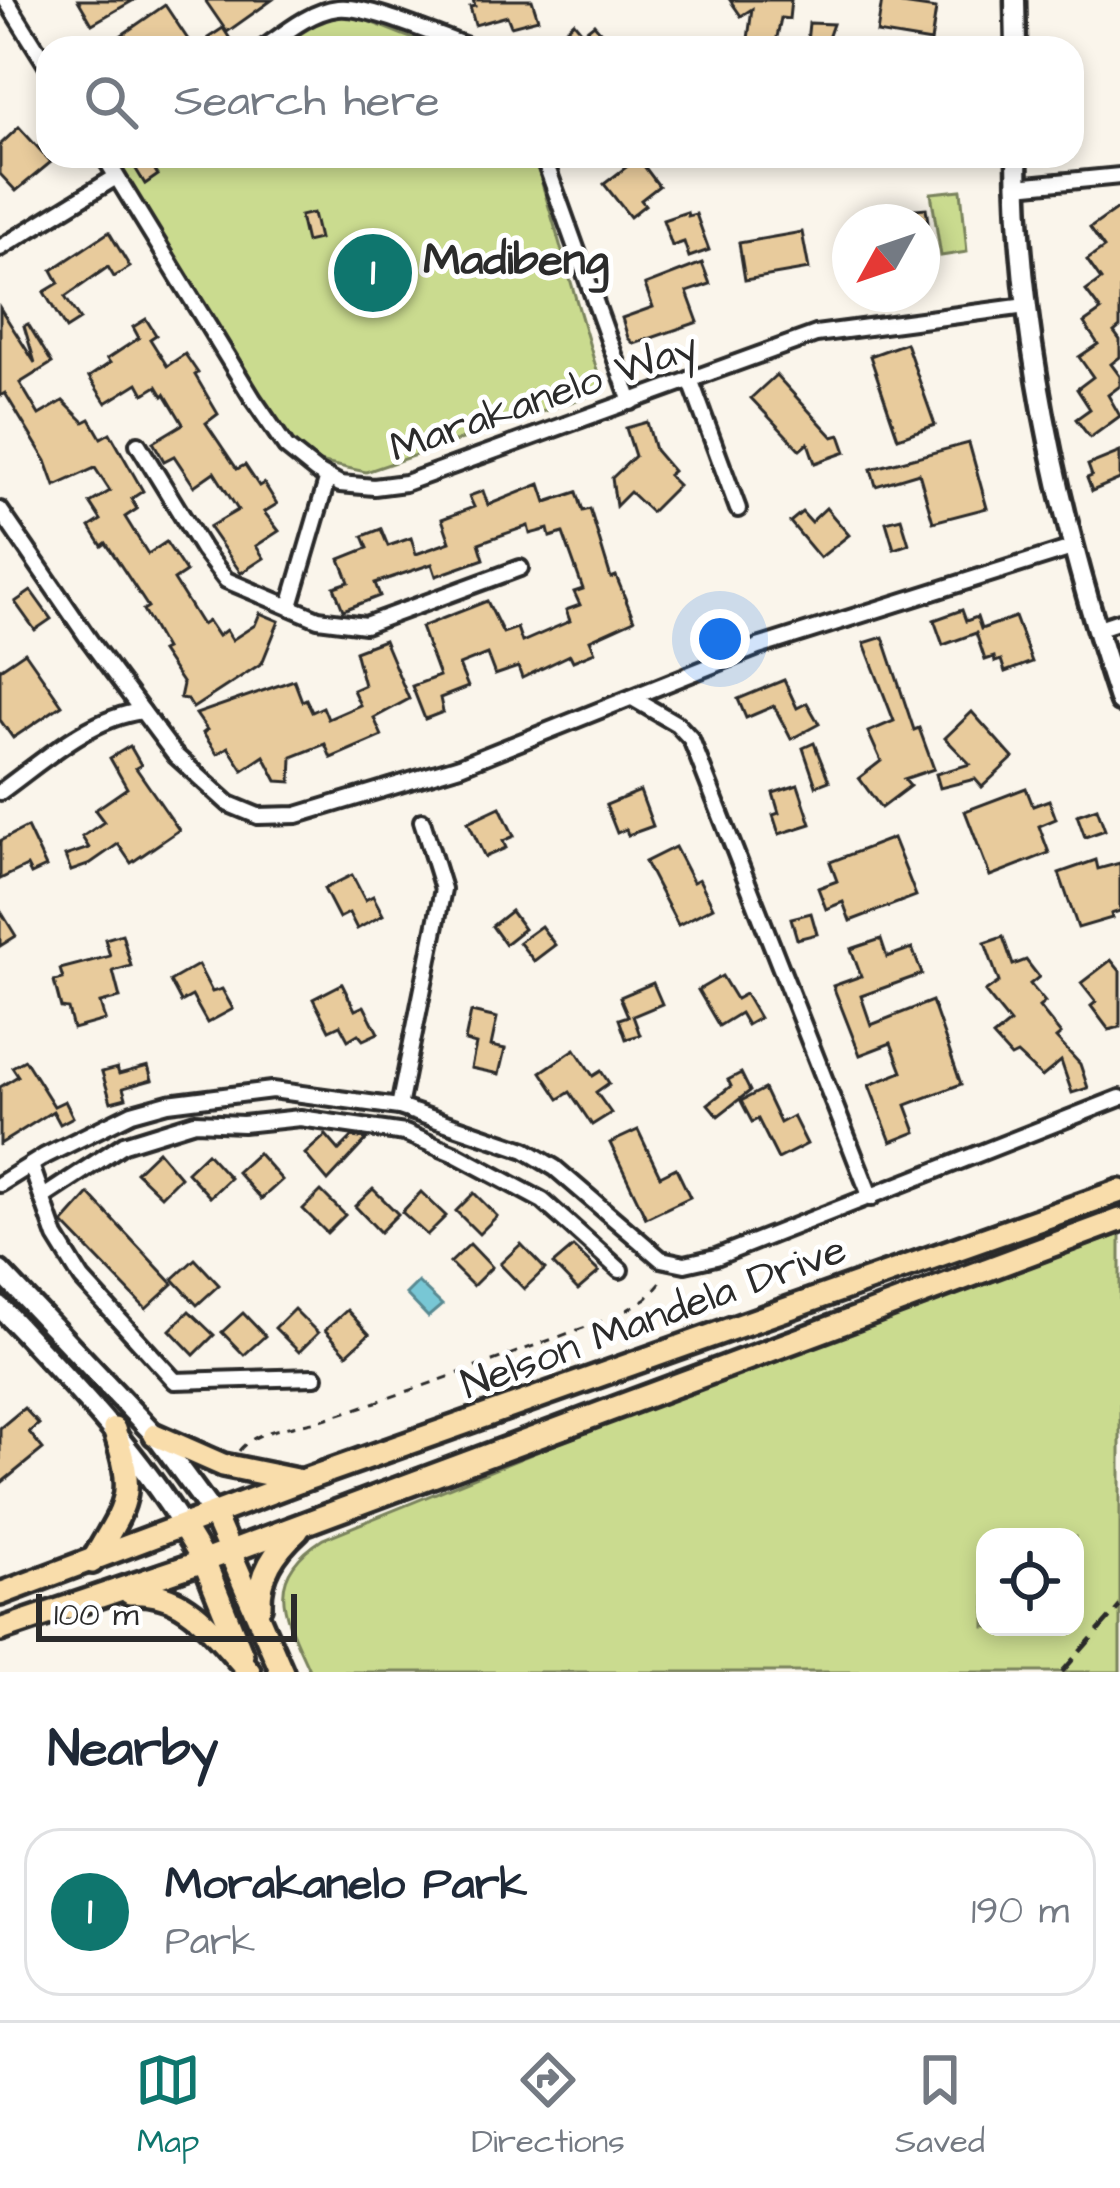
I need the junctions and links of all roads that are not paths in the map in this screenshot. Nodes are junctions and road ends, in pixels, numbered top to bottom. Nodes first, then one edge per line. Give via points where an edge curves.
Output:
1 (6, 0) edge
2 (1015, 0) edge
3 (333, 4) edge
4 (282, 36) edge
5 (436, 36) edge
6 (1016, 36) edge
7 (36, 48) edge
8 (111, 168) edge
9 (547, 168) edge
10 (1017, 168) edge
11 (1120, 176) edge
12 (116, 177) junction
13 (1017, 186) junction
14 (0, 248) edge
15 (1026, 306) junction
16 (690, 379) junction
17 (632, 401) junction
18 (138, 444) dead end
19 (328, 478) junction
20 (738, 509) dead end
21 (0, 510) edge
22 (1075, 547) junction
23 (520, 568) dead end
24 (290, 606) junction
25 (1120, 621) edge
26 (1096, 629) junction
27 (634, 699) junction
28 (1120, 703) edge
29 (142, 711) junction
30 (0, 792) edge
31 (422, 821) dead end
32 (1120, 1098) edge
33 (399, 1106) junction
34 (31, 1165) junction
35 (0, 1184) edge
36 (1120, 1191) edge
37 (42, 1198) junction
38 (871, 1198) junction
39 (1120, 1220) edge
40 (620, 1270) dead end
41 (0, 1271) edge
42 (0, 1307) edge
43 (315, 1377) dead end
44 (114, 1430) junction
45 (155, 1435) junction
46 (301, 1481) junction
47 (214, 1515) junction
48 (308, 1522) junction
49 (184, 1528) junction
50 (232, 1550) junction
51 (204, 1561) junction
52 (92, 1562) junction
53 (0, 1594) edge
54 (112, 1594) junction
55 (0, 1630) edge
56 (279, 1664) edge
57 (249, 1671) edge

1 - 7 street
2 - 6 street
3 - 4 street
3 - 5 street
8 - 12 street
9 - 17 street
10 - 13 street
11 - 13 street
12 - 14 street
12 - 19 street via 286,447
13 - 15 street
15 - 16 street, Marakanelo Way via 816,334
15 - 22 street
16 - 17 street, Marakanelo Way
16 - 20 street
17 - 19 street, Marakanelo Way via 405,483 374,487
18 - 24 street via 226,580
19 - 24 street
21 - 29 street
22 - 26 street
22 - 27 street via 758,647
23 - 24 street via 365,625
25 - 26 street
26 - 28 street
27 - 29 street via 460,766 297,814 258,816 229,804
27 - 38 street via 691,739
29 - 30 street via 118,714
31 - 33 street via 443,889
32 - 38 street
33 - 34 street via 272,1090 168,1103
33 - 38 street via 525,1150 641,1246 675,1262 716,1257
34 - 35 street
34 - 37 street
36 - 46 main road, Nelson Mandela Drive
37 - 40 street via 124,1144 195,1122 300,1118 405,1133 455,1154 543,1201
37 - 43 street via 82,1279 175,1381
39 - 48 main road, Nelson Mandela Drive
41 - 45 street
42 - 44 street
44 - 49 street
44 - 52 main road via 129,1489
45 - 46 main road via 230,1467
45 - 47 street
46 - 47 main road, Nelson Mandela Drive
47 - 49 main road, Nelson Mandela Drive
47 - 50 main road
48 - 50 main road, Nelson Mandela Drive
48 - 56 main road via 280,1547 259,1585
49 - 51 main road
49 - 52 main road, Nelson Mandela Drive
50 - 51 main road, Nelson Mandela Drive
50 - 56 main road
51 - 54 main road, Nelson Mandela Drive
51 - 57 main road
52 - 53 main road, Nelson Mandela Drive
54 - 55 main road, Nelson Mandela Drive
54 - 57 main road via 164,1594

